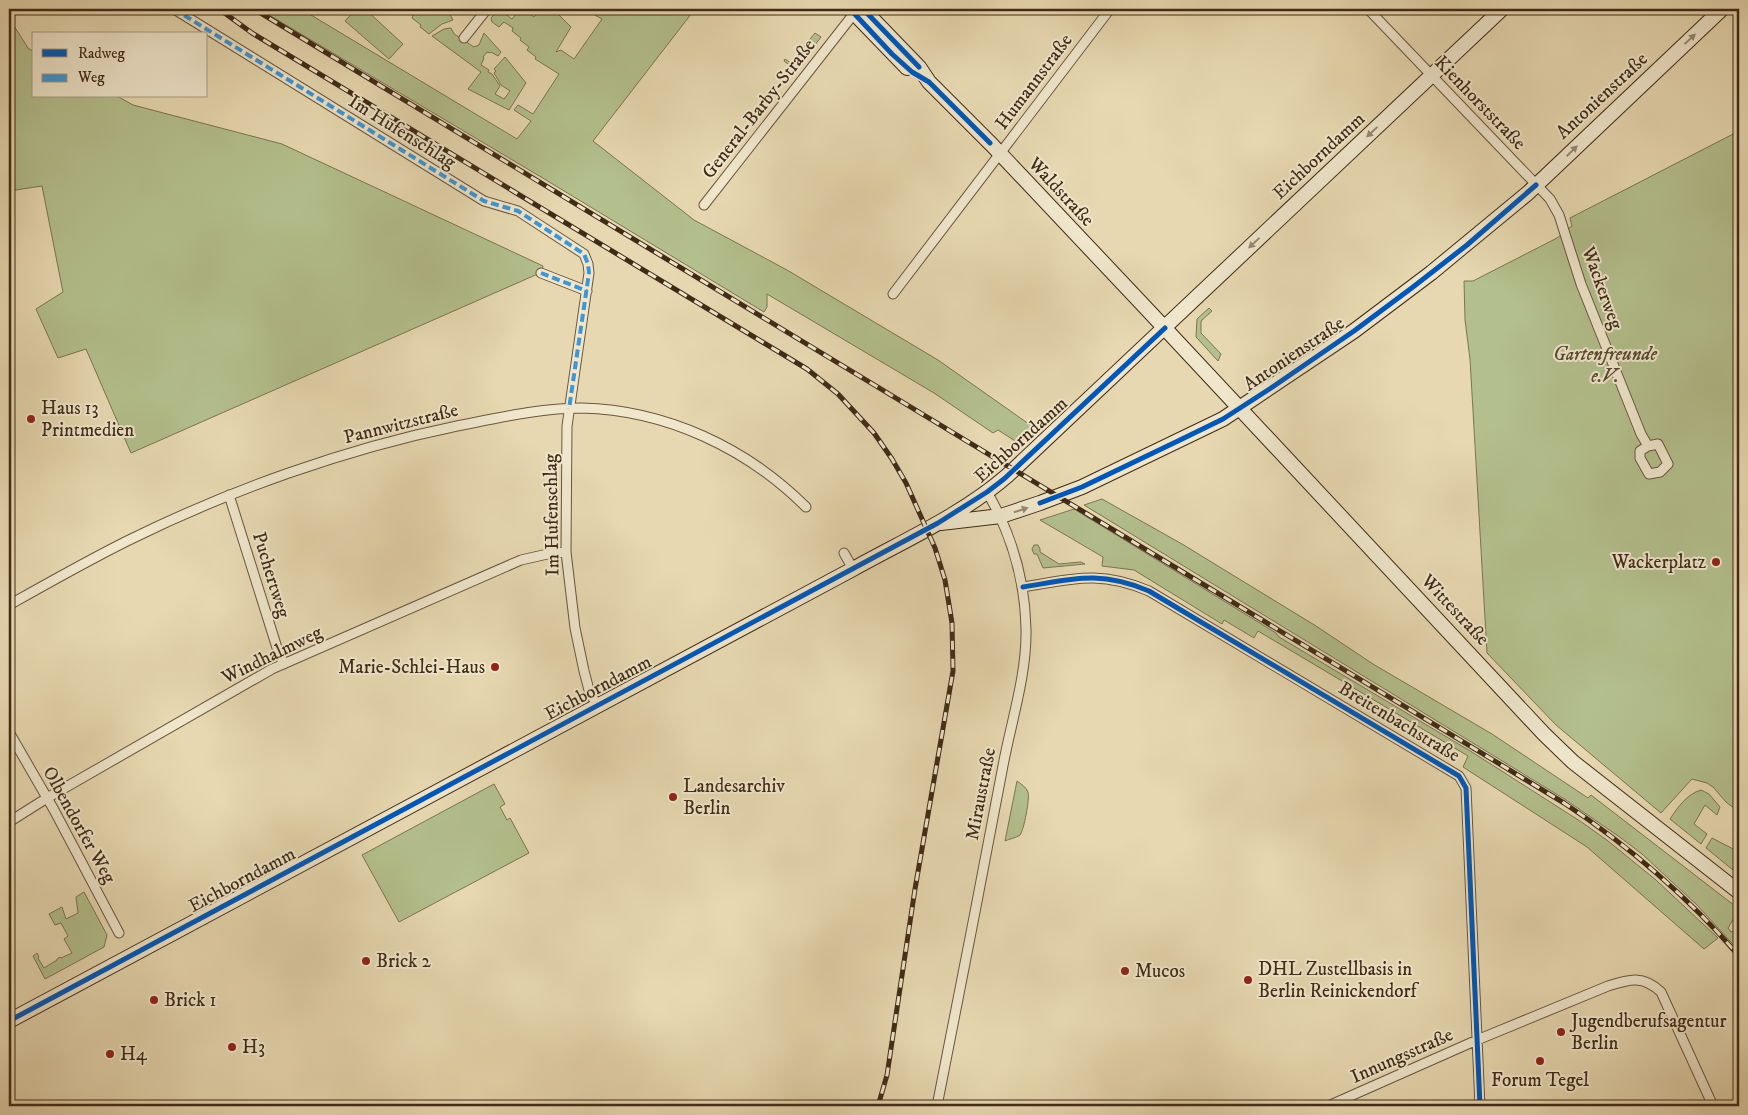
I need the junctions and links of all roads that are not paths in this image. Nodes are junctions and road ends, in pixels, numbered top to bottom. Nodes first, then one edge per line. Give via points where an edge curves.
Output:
1 (174, 9) edge
2 (487, 9) edge
3 (1110, 9) edge
4 (1368, 9) edge
5 (1502, 9) edge
6 (1722, 9) edge
7 (856, 10) edge
8 (464, 38) dead end
9 (1431, 76) junction
10 (1000, 154) junction
11 (1536, 185) junction
12 (704, 206) dead end
13 (1562, 224) joint
14 (541, 273) dead end
15 (587, 291) junction
16 (893, 294) dead end
17 (1165, 328) junction
18 (1240, 408) junction
19 (570, 409) junction
20 (1648, 446) dead end
21 (987, 492) junction
22 (229, 495) junction
23 (806, 507) dead end
24 (1001, 516) junction
25 (938, 523) junction
26 (566, 552) junction
27 (844, 553) dead end
28 (853, 569) junction
29 (1023, 587) junction
30 (9, 605) edge
31 (284, 664) junction
32 (596, 706) junction
33 (9, 732) edge
34 (47, 798) junction
35 (9, 822) edge
36 (1739, 892) edge
37 (119, 933) dead end
38 (9, 1021) edge
39 (1477, 1040) junction
40 (938, 1106) edge
41 (1328, 1106) edge
42 (1480, 1106) edge
43 (1713, 1106) edge

1 - 15 street, Im Hufenschlag via 484,201 518,211 584,254 589,274
2 - 8 street
3 - 10 street, Humannstraße
4 - 9 street, Kienhorststraße
5 - 9 main road, Eichborndamm
11 -> 6 main road, Antonienstraße
7 - 10 main road, Waldstraße via 912,72 929,82
7 - 12 street, General-Barby-Straße
9 - 11 street, Kienhorststraße
9 -> 17 main road, Eichborndamm
10 - 16 street, Humannstraße
10 - 17 main road, Waldstraße
11 - 13 street, Kienhorststraße via 1550,199
11 - 18 main road, Antonienstraße via 1384,309
13 - 20 street, Wackerweg via 1581,284 1637,426
14 - 15 street
15 - 19 street, Im Hufenschlag
17 - 18 main road, Wittestraße
17 - 21 main road, Eichborndamm
24 -> 18 main road, Antonienstraße via 1082,487
18 - 36 main road, Wittestraße via 1544,734 1568,757
19 - 22 street, Pannwitzstraße via 528,412 414,435
19 - 23 street, Pannwitzstraße via 635,414 694,432 749,460
19 - 26 street, Im Hufenschlag via 567,426
21 - 24 street, Miraustraße
21 - 25 main road, Eichborndamm
22 - 30 street, Pannwitzstraße via 129,540
22 - 31 street, Puchertweg
24 - 25 main road, Antonienstraße
24 - 29 street, Miraustraße
25 - 28 main road, Eichborndamm
26 - 31 street, Windhalmweg via 521,560
26 - 32 street, Im Hufenschlag via 576,636
27 - 28 street
28 - 32 main road, Eichborndamm
29 - 39 street, Breitenbachstraße via 1100,577 1149,591 1459,776 1466,788
29 - 40 street, Miraustraße via 1024,660
31 - 34 street, Windhalmweg
32 - 38 main road, Eichborndamm
33 - 34 street, Olbendorfer Weg
34 - 35 street, Windhalmweg
34 - 37 street, Olbendorfer Weg
39 - 41 street, Innungsstraße
39 - 42 street, Breitenbachstraße
39 - 43 street, Innungsstraße via 1628,979 1647,982 1661,992

